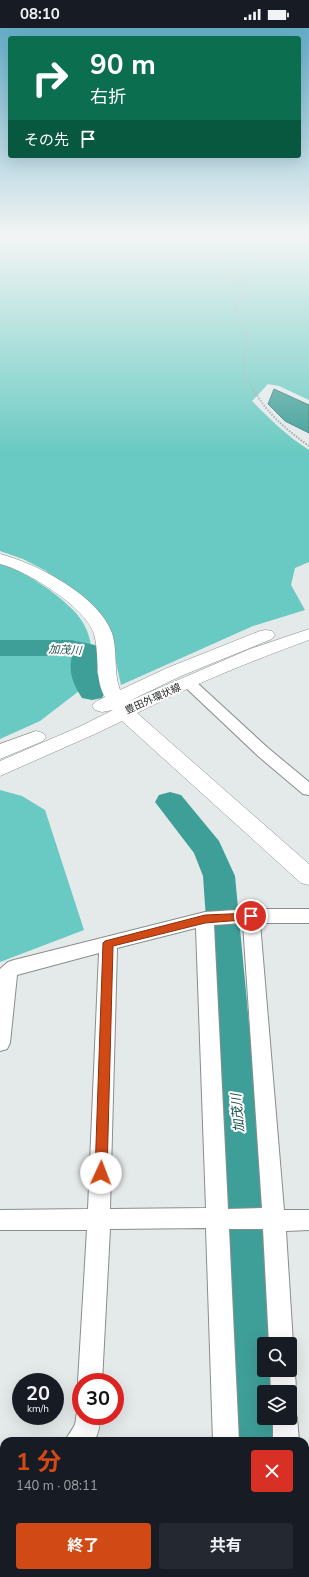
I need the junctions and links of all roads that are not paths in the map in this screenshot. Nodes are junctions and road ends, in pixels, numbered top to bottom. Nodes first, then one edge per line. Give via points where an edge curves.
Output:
1 (0, 559) edge
2 (309, 622) edge
3 (309, 634) edge
4 (189, 683) junction
5 (119, 705) junction
6 (0, 752) edge
7 (0, 769) edge
8 (309, 790) edge
9 (309, 877) edge
10 (250, 916) junction
11 (309, 916) edge
12 (205, 919) junction
13 (108, 943) junction
14 (0, 1043) edge
15 (100, 1219) junction
16 (223, 1219) junction
17 (266, 1219) junction
18 (0, 1220) edge
19 (309, 1220) edge
20 (280, 1337) edge
21 (91, 1373) edge
22 (88, 1425) edge
23 (285, 1425) edge
24 (81, 1437) edge
25 (226, 1437) edge
26 (286, 1437) edge

1 - 5 street via 24,567 88,610 102,633 109,685
2 - 5 street, 豊田外環状線 via 229,648
3 - 4 street, 豊田外環状線 via 256,653
4 - 5 street, 豊田外環状線 via 151,698
4 - 8 street via 263,752
5 - 6 street, 豊田外環状線 via 77,719
5 - 7 street, 豊田外環状線 via 88,730
5 - 9 street
10 - 11 street
10 - 12 street
10 - 17 street
12 - 13 street
12 - 16 street
13 - 14 street via 8,970
13 - 15 street
15 - 16 street
15 - 18 street
15 - 21 street
16 - 17 street
16 - 25 street
17 - 19 street
17 - 20 street
22 - 24 street
23 - 26 street

